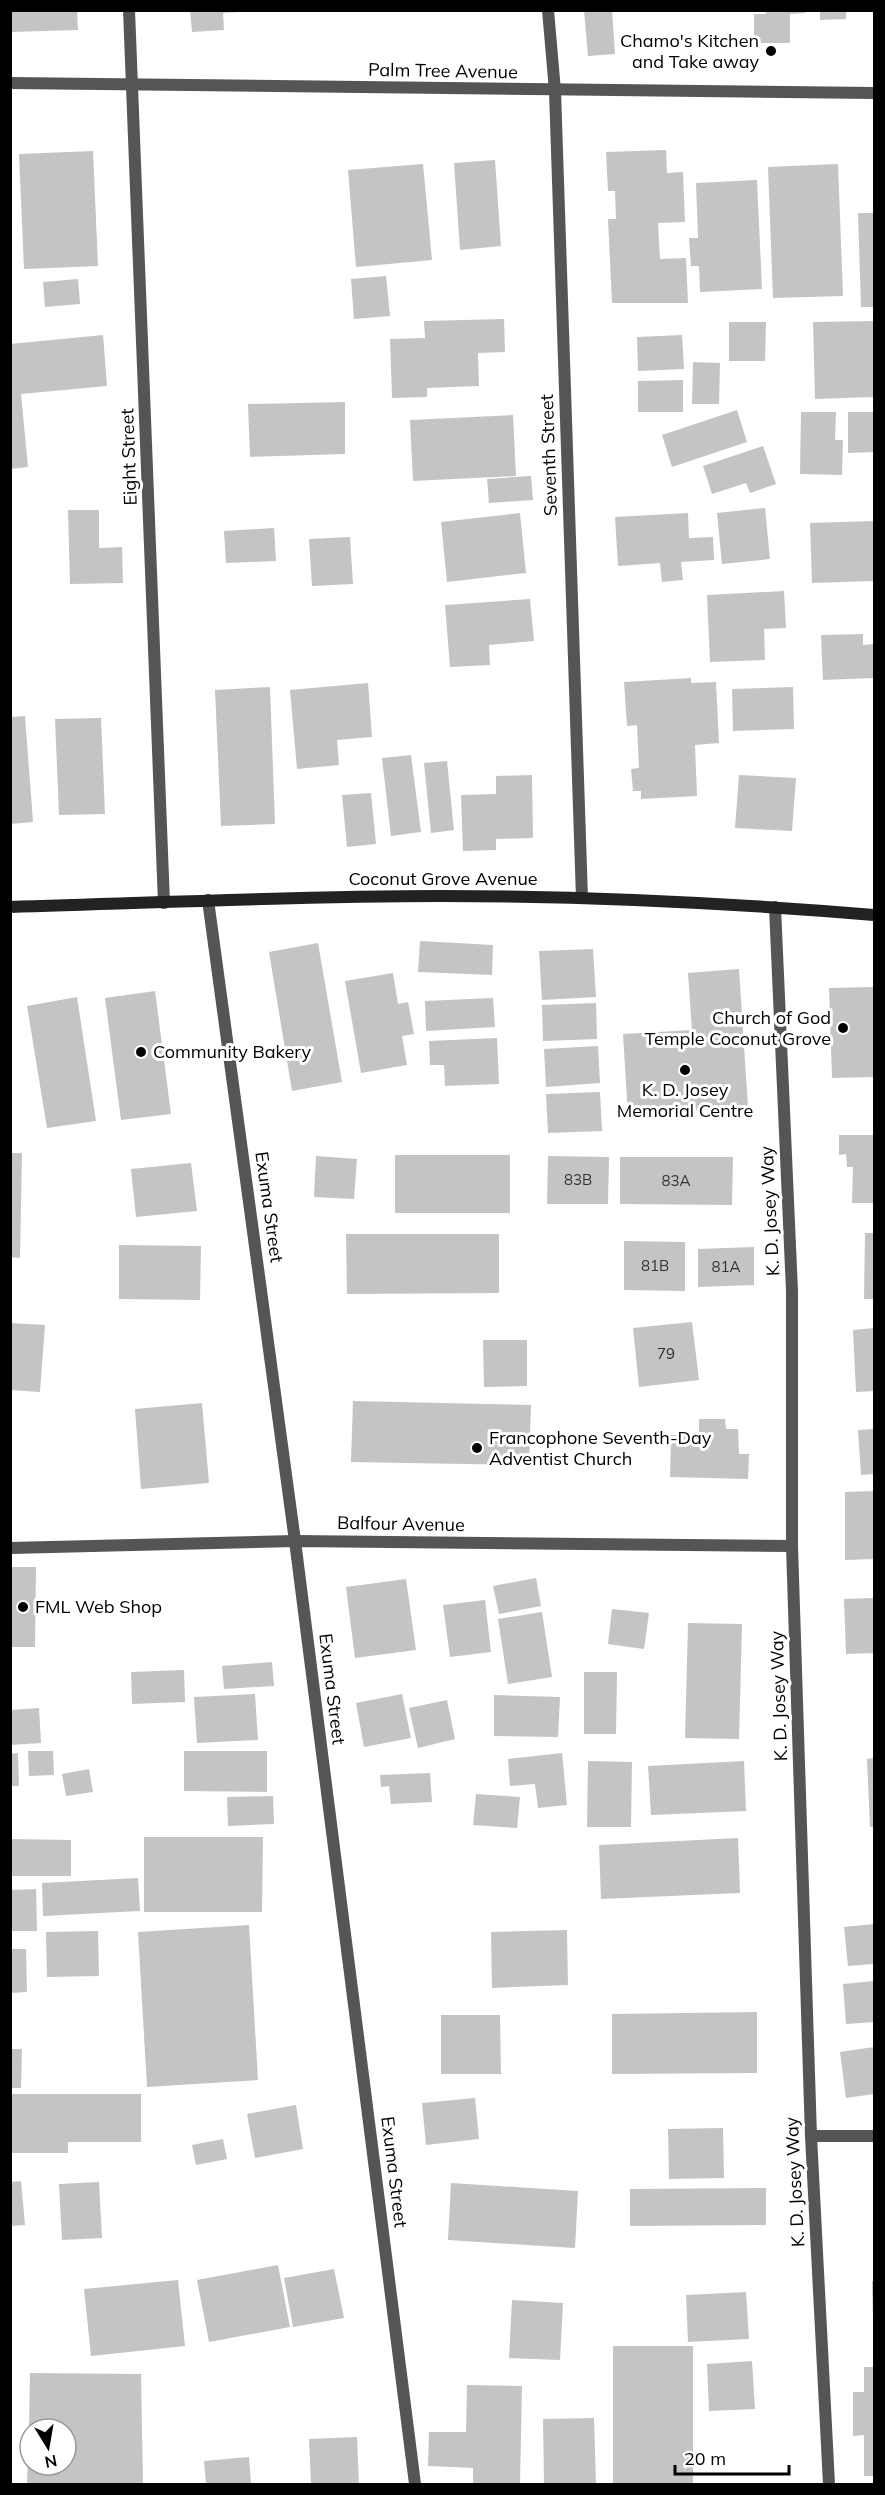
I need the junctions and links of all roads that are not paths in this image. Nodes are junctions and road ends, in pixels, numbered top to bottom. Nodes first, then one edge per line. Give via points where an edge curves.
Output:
1 (129, 10) edge
2 (548, 10) edge
3 (10, 84) edge
4 (133, 85) junction
5 (555, 91) junction
6 (874, 93) edge
7 (582, 898) junction
8 (208, 900) junction
9 (164, 903) junction
10 (10, 907) edge
11 (775, 907) junction
12 (874, 915) edge
13 (296, 1541) junction
14 (792, 1546) junction
15 (10, 1548) edge
16 (811, 2136) junction
17 (874, 2136) edge
18 (415, 2484) edge
19 (829, 2484) edge

1 - 4 street, Eight Street
2 - 5 street, Seventh Street
3 - 4 street, Palm Tree Avenue
4 - 5 street, Palm Tree Avenue
4 - 9 street, Eight Street
5 - 6 street, Palm Tree Avenue
5 - 7 street, Seventh Street
7 - 8 street, Coconut Grove Avenue
7 - 11 street, Coconut Grove Avenue
8 - 9 street, Coconut Grove Avenue
8 - 13 street, Exuma Street
9 - 10 street, Coconut Grove Avenue
11 - 12 street, Coconut Grove Avenue
11 - 14 street, K. D. Josey Way via 792,1291
13 - 14 street, Balfour Avenue
13 - 15 street, Balfour Avenue
13 - 18 street, Exuma Street
14 - 16 street, K. D. Josey Way
16 - 17 street
16 - 19 street, K. D. Josey Way

